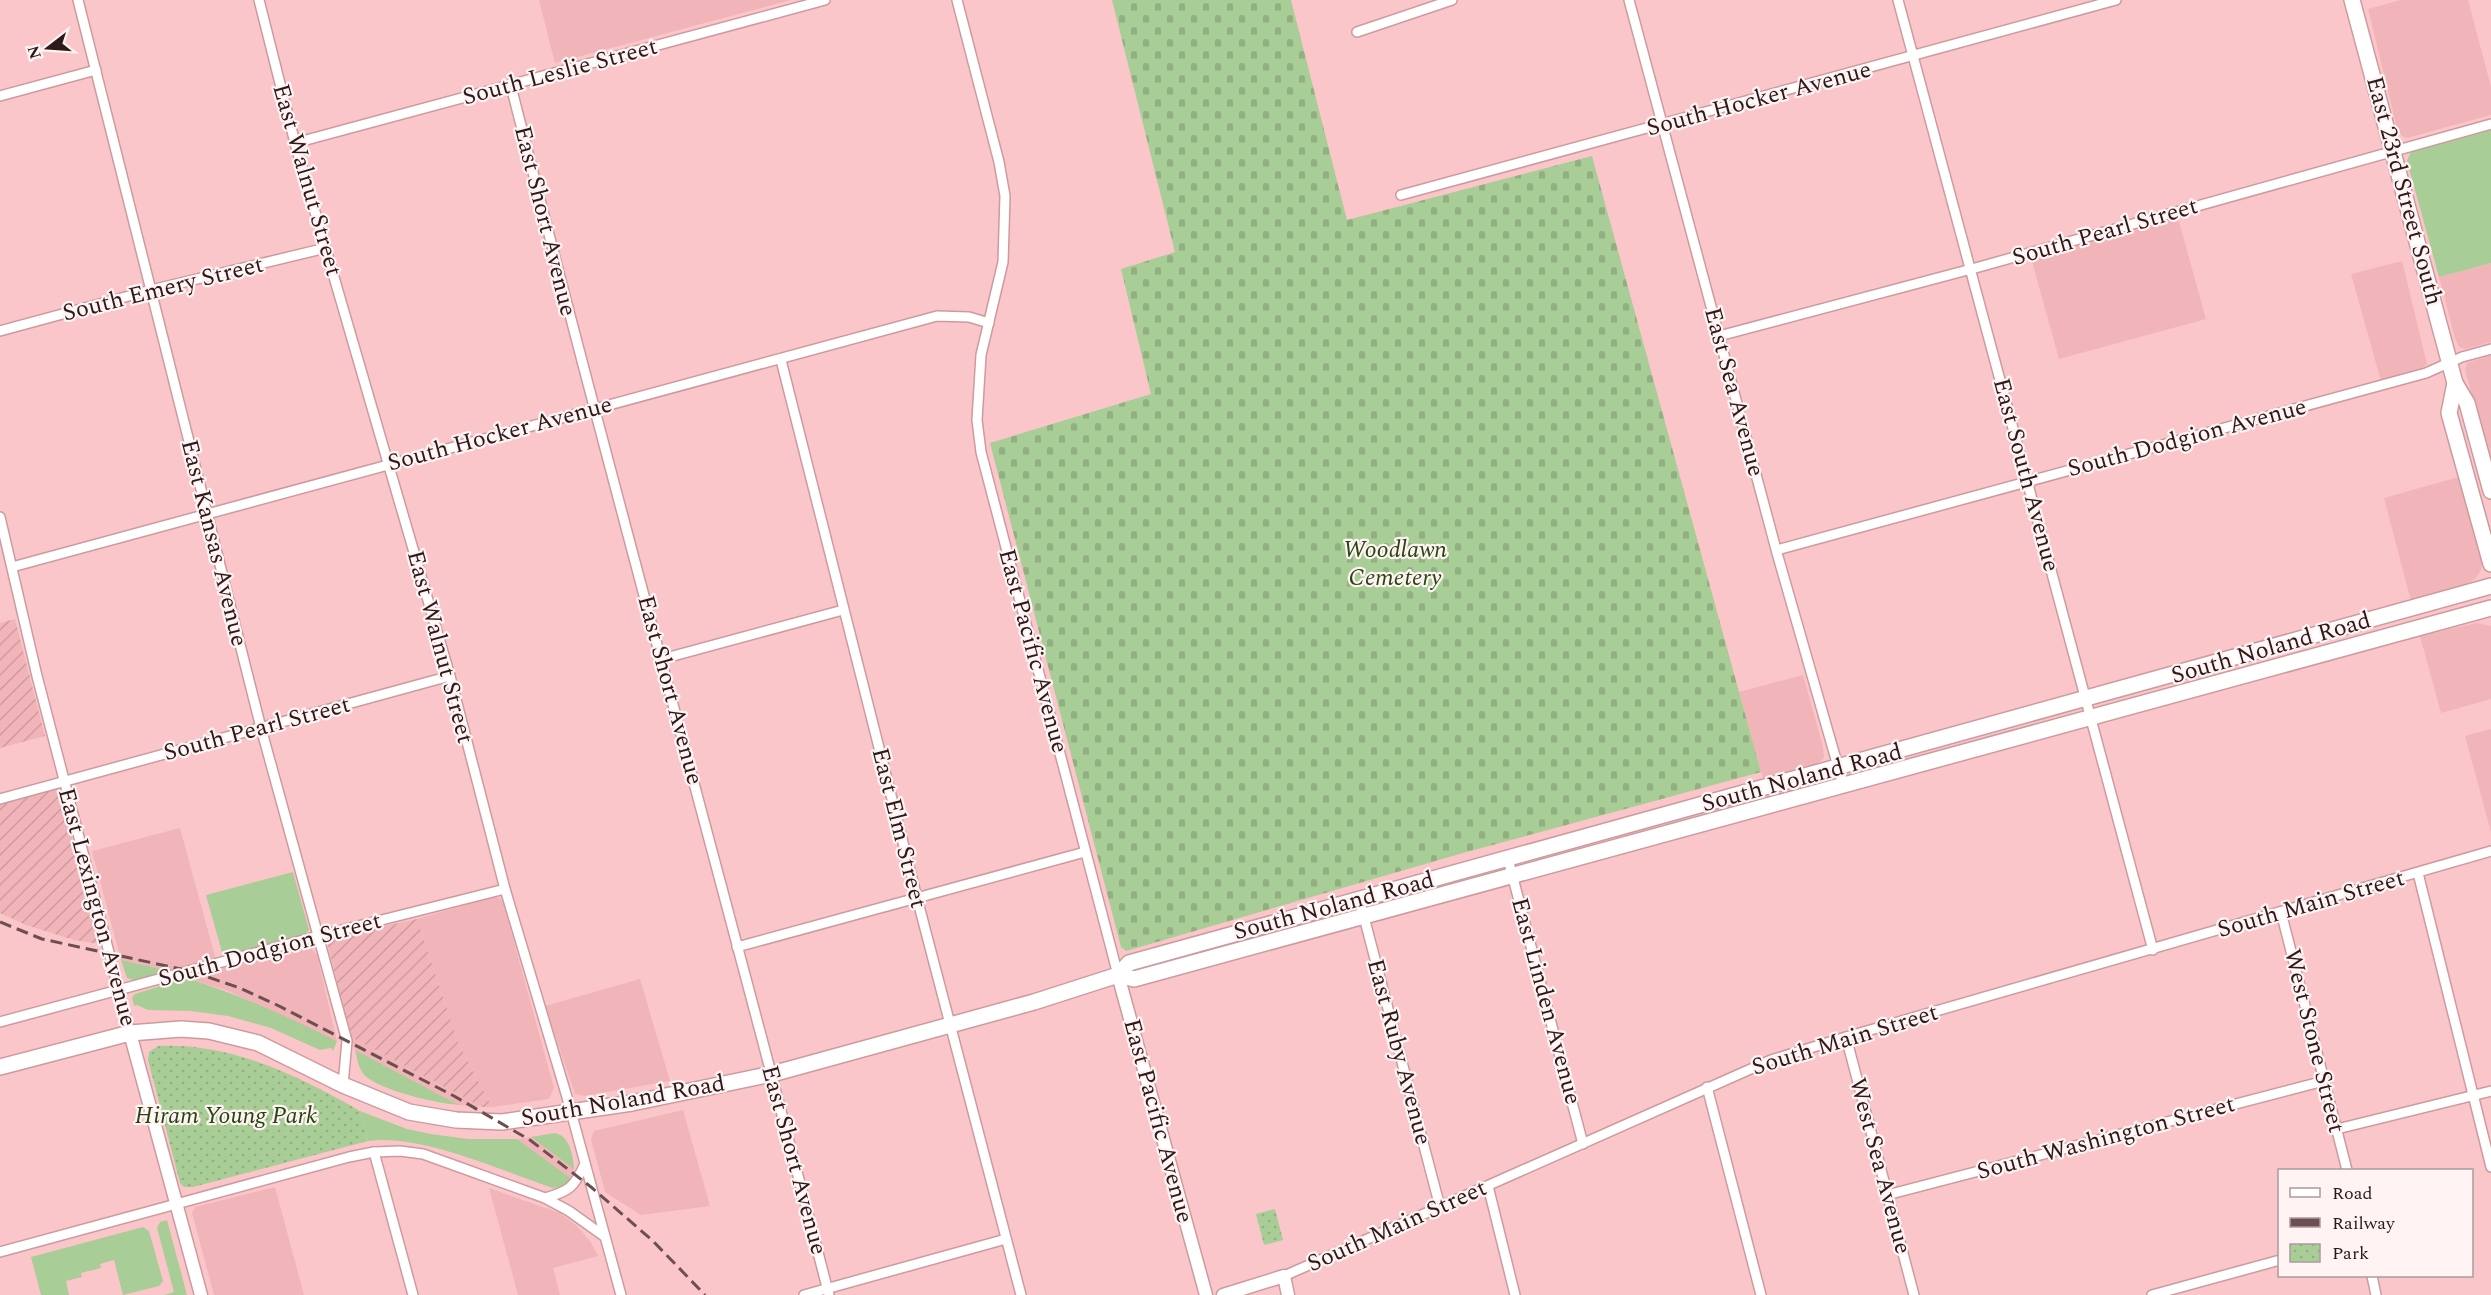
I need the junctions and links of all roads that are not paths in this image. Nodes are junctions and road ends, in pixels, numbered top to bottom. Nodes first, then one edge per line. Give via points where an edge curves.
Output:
1 (78, 0) edge
2 (259, 0) edge
3 (825, 0) edge
4 (957, 0) edge
5 (1452, 0) edge
6 (1629, 0) edge
7 (1898, 0) edge
8 (2116, 0) edge
9 (2352, 0) edge
10 (1357, 32) dead end
11 (1912, 57) junction
12 (96, 70) junction
13 (511, 86) junction
14 (0, 96) edge
15 (2491, 124) edge
16 (1662, 126) junction
17 (296, 143) junction
18 (2393, 152) junction
19 (1401, 195) dead end
20 (326, 248) junction
21 (1970, 269) junction
22 (151, 290) junction
23 (989, 323) junction
24 (0, 331) edge
25 (1719, 336) junction
26 (2491, 349) edge
27 (781, 360) junction
28 (2450, 363) junction
29 (2455, 383) junction
30 (595, 409) junction
31 (389, 464) junction
32 (2027, 481) junction
33 (2491, 490) edge
34 (206, 514) junction
35 (0, 517) edge
36 (1777, 550) junction
37 (2491, 564) edge
38 (12, 567) junction
39 (2491, 586) edge
40 (2491, 608) edge
41 (843, 610) junction
42 (662, 659) junction
43 (450, 676) junction
44 (2088, 699) junction
45 (2092, 715) junction
46 (261, 728) junction
47 (1838, 768) junction
48 (64, 780) junction
49 (1843, 784) junction
50 (0, 798) edge
51 (2491, 851) edge
52 (1085, 852) junction
53 (1508, 859) junction
54 (2418, 873) junction
55 (1513, 875) junction
56 (506, 889) junction
57 (917, 898) junction
58 (1359, 898) junction
59 (2281, 912) junction
60 (1364, 917) junction
61 (318, 936) junction
62 (737, 947) junction
63 (2153, 950) junction
64 (1118, 975) junction
65 (119, 990) junction
66 (0, 1022) edge
67 (950, 1025) junction
68 (130, 1033) junction
69 (1846, 1037) junction
70 (0, 1067) edge
71 (772, 1074) junction
72 (2324, 1081) junction
73 (343, 1085) junction
74 (1707, 1087) junction
75 (2491, 1091) edge
76 (2473, 1096) junction
77 (571, 1112) junction
78 (2337, 1129) junction
79 (1583, 1144) junction
80 (374, 1152) junction
81 (585, 1164) junction
82 (2491, 1167) edge
83 (2347, 1169) edge
84 (1488, 1186) junction
85 (1887, 1195) junction
86 (545, 1198) junction
87 (177, 1204) junction
88 (1440, 1207) junction
89 (604, 1236) junction
90 (1006, 1239) junction
91 (0, 1252) edge
92 (2278, 1261) edge
93 (1284, 1276) junction
94 (2372, 1277) edge
95 (828, 1292) edge
96 (201, 1295) edge
97 (413, 1295) edge
98 (621, 1295) edge
99 (804, 1295) edge
100 (1021, 1295) edge
101 (1206, 1295) edge
102 (1223, 1295) edge
103 (1288, 1295) edge
104 (1515, 1295) edge
105 (1761, 1295) edge
106 (1914, 1295) edge
107 (2152, 1295) edge
108 (2376, 1295) edge

1 - 12 street, East Kansas Avenue
2 - 17 street, East Walnut Street
3 - 13 street, South Leslie Street
4 - 23 street, East Pacific Avenue via 1005,196 1003,262
5 - 10 street
6 - 16 street, East Sea Avenue
7 - 11 street, East South Avenue
8 - 11 street, South Hocker Avenue
9 - 18 main road, East 23rd Street South
11 - 16 street, South Hocker Avenue
11 - 21 street, East South Avenue
12 - 14 street
12 - 22 street, East Kansas Avenue
13 - 17 street, South Leslie Street
13 - 30 street, East Short Avenue
15 - 18 street, South Pearl Street
16 - 19 street, South Hocker Avenue
16 - 25 street, East Sea Avenue
17 - 20 street, East Walnut Street
18 - 21 street, South Pearl Street
18 - 28 main road, East 23rd Street South
20 - 22 street, South Emery Street
20 - 31 street, East Walnut Street
21 - 25 street, South Pearl Street
21 - 32 street, East South Avenue
22 - 24 street, South Emery Street
22 - 34 street, East Kansas Avenue
23 - 27 street, South Hocker Avenue via 969,317 937,316
23 - 52 street, East Pacific Avenue via 981,355 977,420 981,452
25 - 36 street, East Sea Avenue
26 - 28 street, South Dodgion Avenue
27 - 30 street, South Hocker Avenue
27 - 41 street, East Elm Street
28 - 29 main road, East 23rd Street South
28 - 32 street, South Dodgion Avenue via 2426,373
29 - 33 main road, East 23rd Street South via 2467,403
29 - 37 main road, East 23rd Street South via 2449,413
30 - 31 street, South Hocker Avenue
30 - 42 street, East Short Avenue
31 - 34 street, South Hocker Avenue
31 - 43 street, East Walnut Street
32 - 36 street, South Dodgion Avenue
32 - 44 street, East South Avenue
34 - 38 street, South Hocker Avenue
34 - 46 street, East Kansas Avenue
35 - 38 street, East Lexington Avenue
36 - 47 street, East Sea Avenue
38 - 48 street, East Lexington Avenue
39 - 44 main road, South Noland Road
40 - 45 main road, South Noland Road
41 - 42 street
41 - 57 street, East Elm Street
42 - 62 street, East Short Avenue
43 - 46 street, South Pearl Street
43 - 56 street, East Walnut Street
44 - 45 street, East South Avenue
44 - 47 main road, South Noland Road
45 - 49 main road, South Noland Road
45 - 63 street, East South Avenue
46 - 48 street, South Pearl Street
46 - 61 street, East Kansas Avenue
47 - 49 street, East Sea Avenue
47 - 53 main road, South Noland Road
48 - 50 street, South Pearl Street
48 - 65 street, East Lexington Avenue
49 - 55 main road, South Noland Road
51 - 54 street, South Main Street
52 - 57 street
52 - 64 street, East Pacific Avenue
53 - 55 street, East Linden Avenue
53 - 58 main road, South Noland Road
54 - 59 street, South Main Street
54 - 76 street
55 - 60 main road, South Noland Road
55 - 79 street, East Linden Avenue
56 - 61 street, South Dodgion Street
56 - 77 street, East Walnut Street
57 - 62 street
57 - 67 street, East Elm Street
58 - 60 street, East Ruby Avenue
58 - 64 main road, South Noland Road via 1129,963
59 - 63 street, South Main Street
59 - 72 street, West Stone Street
60 - 64 main road, South Noland Road via 1134,979
60 - 88 street, East Ruby Avenue
61 - 65 street, South Dodgion Street
61 - 73 street, East Kansas Avenue via 347,1041
62 - 71 street, East Short Avenue
63 - 69 street, South Main Street
64 - 67 main road, South Noland Road
64 - 101 street, East Pacific Avenue
65 - 66 street, South Dodgion Street
65 - 68 street, East Lexington Avenue
67 - 71 main road, South Noland Road
67 - 90 street, East Elm Street
68 - 70 main road, South Noland Road
68 - 73 main road, South Noland Road via 181,1029 233,1035 258,1043
68 - 87 street, East Lexington Avenue
69 - 74 street, South Main Street via 1771,1060
69 - 85 street, West Sea Avenue
71 - 77 main road, South Noland Road
71 - 95 street, East Short Avenue
72 - 78 street, West Stone Street
72 - 85 street, South Washington Street
73 - 77 main road, South Noland Road via 409,1112 456,1120 502,1122
74 - 79 street, South Main Street
74 - 105 street
75 - 76 street
76 - 78 street
76 - 82 street
77 - 81 street, East Walnut Street
78 - 83 street, West Stone Street
79 - 84 street, South Main Street
80 - 86 street via 423,1154
80 - 87 street
80 - 97 street
81 - 86 street via 572,1188
81 - 89 street, East Walnut Street
84 - 88 street, South Main Street
84 - 104 street
85 - 106 street, West Sea Avenue
86 - 89 street
87 - 91 street
87 - 96 street, East Lexington Avenue
88 - 93 street, South Main Street
89 - 98 street, East Walnut Street
90 - 95 street
90 - 100 street, East Elm Street
92 - 107 street
93 - 102 street, South Main Street
93 - 103 street
94 - 108 street
95 - 99 street

